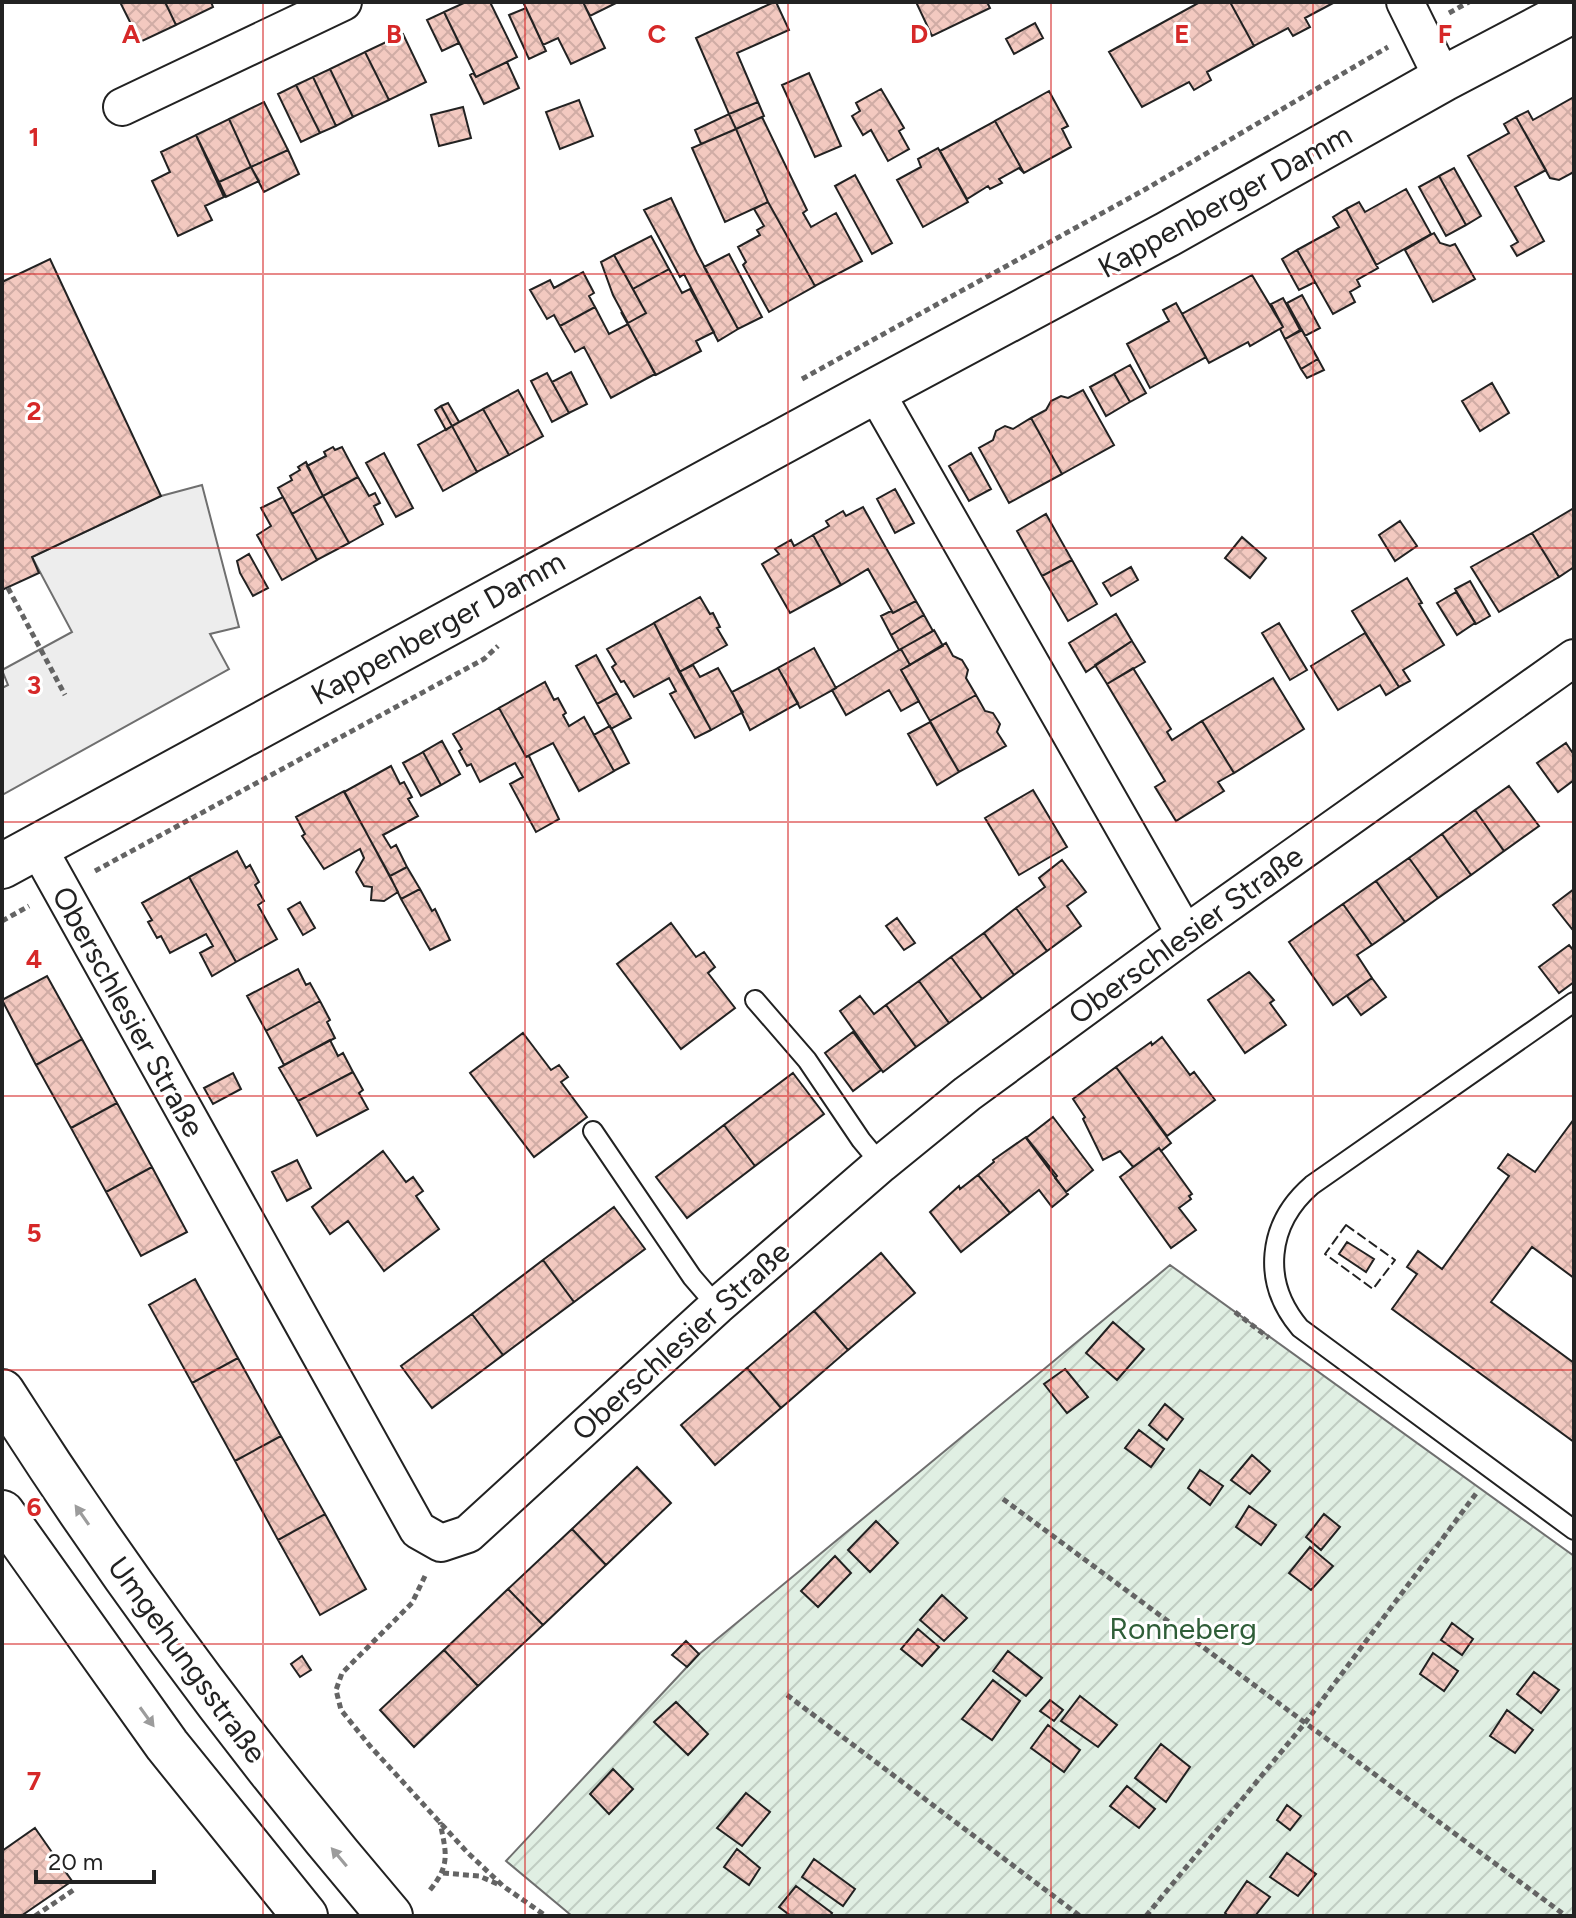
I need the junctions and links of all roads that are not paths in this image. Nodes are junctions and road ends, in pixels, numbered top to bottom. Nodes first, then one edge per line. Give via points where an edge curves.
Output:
1 (343, 2) edge
2 (1574, 10) edge
3 (1412, 15) edge
4 (1443, 79) junction
5 (122, 107) dead end
6 (875, 391) junction
7 (1574, 658) edge
8 (19, 856) edge
9 (1185, 934) junction
10 (755, 1000) dead end
11 (1574, 1002) edge
12 (593, 1131) dead end
13 (881, 1164) junction
14 (717, 1306) junction
15 (2, 1392) edge
16 (2, 1513) edge
17 (1574, 1530) edge
18 (305, 1916) edge
19 (390, 1916) edge

1 - 5 street
2 - 4 main road, Kappenberger Damm
3 - 4 street
4 - 6 main road, Kappenberger Damm
6 - 8 main road, Kappenberger Damm
6 - 9 street
7 - 9 street, Oberschlesier Straße
8 - 14 street, Oberschlesier Straße via 418,1530 441,1543 468,1534
9 - 13 street, Oberschlesier Straße
10 - 13 lane via 807,1060
11 - 17 lane via 1304,1192 1285,1216 1274,1257 1279,1296 1300,1328
12 - 14 lane
13 - 14 street, Oberschlesier Straße
19 -> 15 main road, Umgehungsstraße via 170,1641
16 -> 18 main road via 167,1745

